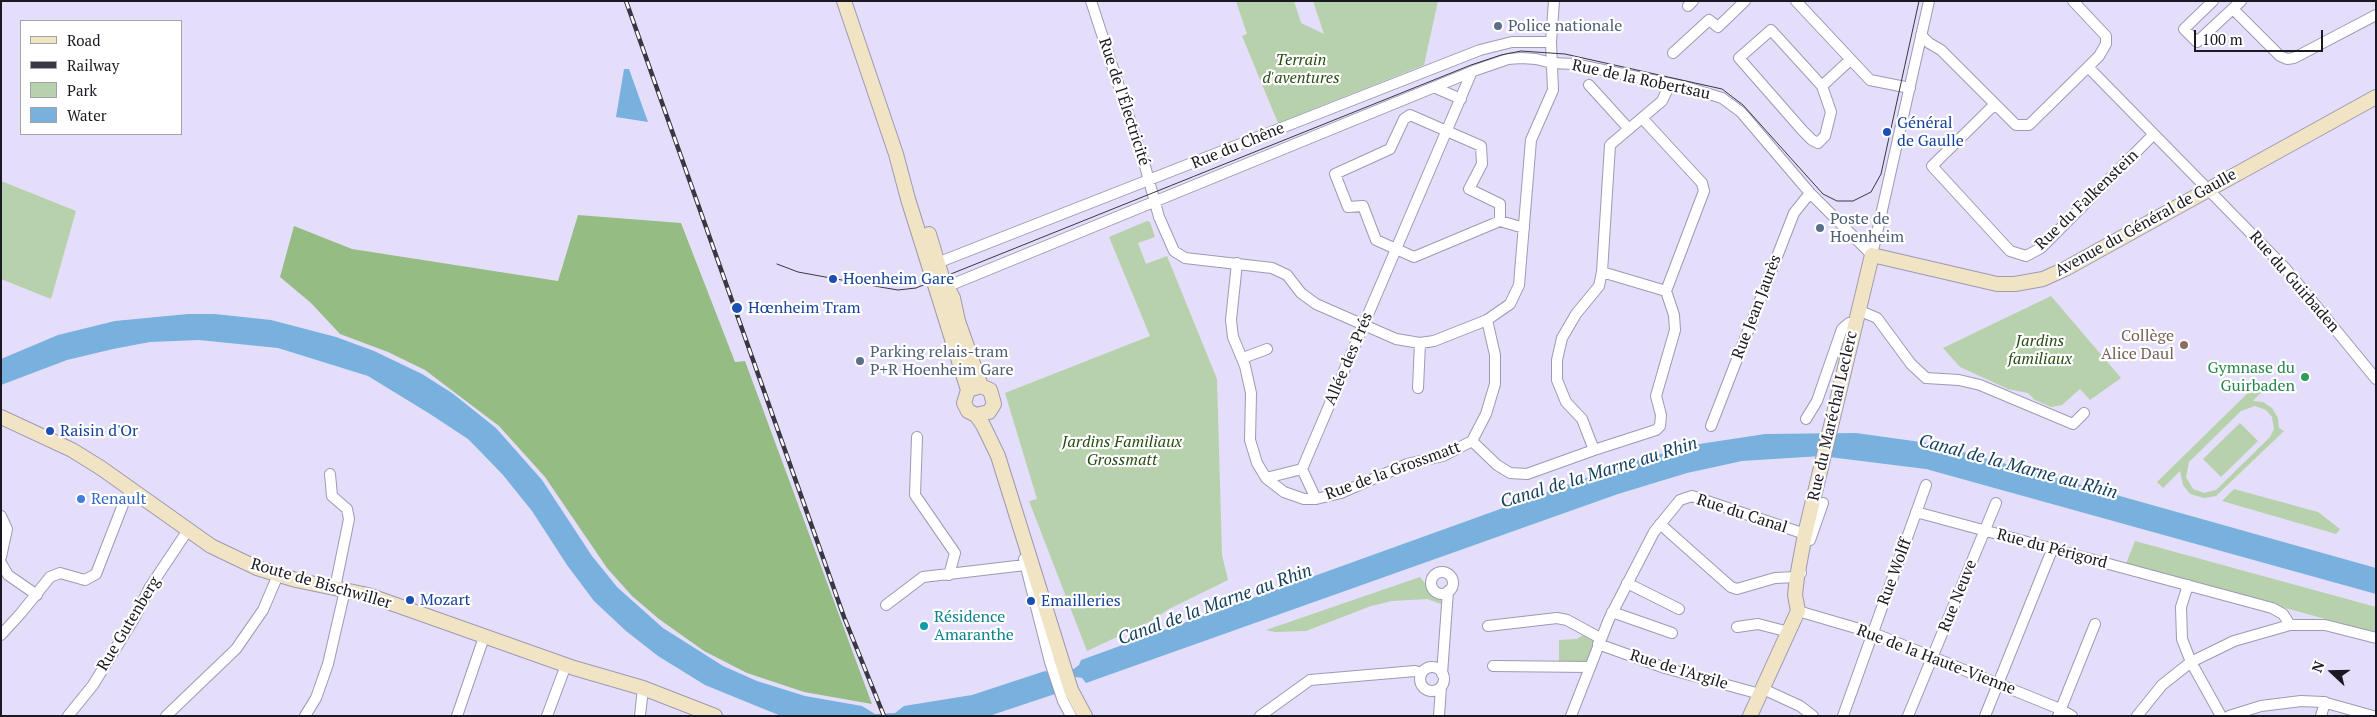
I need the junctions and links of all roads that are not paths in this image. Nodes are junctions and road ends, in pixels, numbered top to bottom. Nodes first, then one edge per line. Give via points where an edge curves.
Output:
1 (844, 1) edge
2 (853, 1) edge
3 (1092, 1) edge
4 (1554, 1) edge
5 (1746, 1) edge
6 (1796, 1) edge
7 (1928, 1) edge
8 (2213, 1) edge
9 (2079, 3) edge
10 (2237, 5) edge
11 (2376, 15) edge
12 (1921, 35) junction
13 (1552, 42) junction
14 (1673, 53) dead end
15 (866, 60) junction
16 (1850, 60) junction
17 (1552, 63) junction
18 (2088, 67) junction
19 (1470, 76) dead end
20 (1670, 84) junction
21 (1589, 85) dead end
22 (1822, 86) junction
23 (1910, 88) junction
24 (1438, 89) dead end
25 (2376, 97) edge
26 (1461, 99) junction
27 (1994, 105) junction
28 (1642, 118) junction
29 (1629, 129) junction
30 (1447, 131) junction
31 (2153, 135) junction
32 (1149, 181) junction
33 (2209, 189) junction
34 (1810, 193) junction
35 (1155, 202) junction
36 (1500, 221) junction
37 (1524, 228) junction
38 (1396, 250) junction
39 (1872, 255) junction
40 (1238, 263) junction
41 (933, 264) junction
42 (1602, 272) junction
43 (942, 289) junction
44 (1666, 291) junction
45 (1857, 317) junction
46 (1487, 320) junction
47 (1364, 324) junction
48 (1420, 343) junction
49 (1267, 348) dead end
50 (1243, 358) junction
51 (2376, 378) edge
52 (974, 388) junction
53 (1418, 388) dead end
54 (2084, 413) dead end
55 (982, 414) junction
56 (1, 417) edge
57 (1806, 419) dead end
58 (1711, 426) dead end
59 (918, 437) dead end
60 (1472, 440) junction
61 (1594, 450) junction
62 (998, 456) junction
63 (1302, 469) junction
64 (330, 474) dead end
65 (1266, 478) junction
66 (1926, 485) dead end
67 (132, 490) junction
68 (1316, 499) junction
69 (1824, 503) dead end
70 (1996, 503) dead end
71 (1916, 512) junction
72 (1, 516) edge
73 (1660, 524) junction
74 (188, 530) junction
75 (1985, 531) junction
76 (1805, 534) junction
77 (2052, 550) junction
78 (1, 557) edge
79 (1, 563) edge
80 (1025, 564) junction
81 (278, 575) junction
82 (949, 575) junction
83 (1797, 577) junction
84 (1627, 583) junction
85 (2188, 585) junction
86 (340, 589) junction
87 (1448, 592) dead end
88 (37, 595) junction
89 (886, 605) dead end
90 (1679, 609) dead end
91 (1798, 611) junction
92 (1612, 612) junction
93 (2095, 624) dead end
94 (2290, 625) junction
95 (1488, 626) dead end
96 (1737, 627) dead end
97 (1789, 632) junction
98 (2, 633) edge
99 (1672, 633) dead end
100 (1873, 633) junction
101 (484, 636) junction
102 (2376, 638) edge
103 (1599, 641) junction
104 (1933, 657) junction
105 (1056, 660) junction
106 (2191, 662) junction
107 (566, 665) junction
108 (1493, 666) dead end
109 (1590, 667) junction
110 (1422, 673) junction
111 (1442, 674) junction
112 (1998, 683) junction
113 (1441, 687) junction
114 (642, 688) junction
115 (1762, 691) junction
116 (1069, 693) junction
117 (2325, 702) junction
118 (693, 712) edge
119 (2059, 712) edge
120 (68, 716) edge
121 (166, 716) edge
122 (305, 716) edge
123 (457, 716) edge
124 (547, 716) edge
125 (640, 716) edge
126 (716, 716) edge
127 (1071, 716) edge
128 (1078, 716) edge
129 (1085, 716) edge
130 (1260, 716) edge
131 (1439, 716) edge
132 (1571, 716) edge
133 (1750, 716) edge
134 (1813, 716) edge
135 (1843, 716) edge
136 (1908, 716) edge
137 (1985, 716) edge
138 (2072, 716) edge
139 (2137, 716) edge
140 (2221, 716) edge
141 (2229, 716) edge
142 (2321, 716) edge
143 (2373, 716) edge

1 - 15 main road
2 - 15 main road
3 - 32 street, Rue de l'Électricité
4 - 13 street
5 - 14 street via 1718,27 1708,20
6 - 16 street
7 - 12 street
8 - 10 street via 2184,29 2197,42
9 - 18 street via 2106,36 2106,44
10 - 11 street via 2280,56 2287,59
12 - 23 street
12 - 27 street via 1941,50
13 - 17 street
13 - 32 street, Rue du Chêne via 1512,42 1480,50
15 - 41 main road
16 - 22 street
16 - 23 street via 1870,80
17 - 20 street, Rue de la Robertsau via 1574,64
17 - 35 street, Rue du Chêne via 1521,58 1495,63
17 - 37 street via 1553,90 1531,140
18 - 27 street via 2029,125 2016,125
18 - 31 street, Rue du Guirbaden
19 - 26 street, Allée des Prés
20 - 28 street via 1662,101
20 - 34 street, Rue de la Robertsau via 1716,96 1737,108
21 - 29 street
22 - 22 street via 1831,112 1825,136 1816,142 1739,58 1771,30
23 - 39 street
24 - 26 street
25 - 33 main road, Avenue du Général de Gaulle
26 - 30 street, Allée des Prés
27 - 31 street, Rue du Falkenstein via 1932,166 2010,251 2026,256 2041,248
28 - 29 street
28 - 44 street via 1702,183 1704,191
29 - 42 street via 1610,145
30 - 36 street via 1481,146 1482,164 1469,190 1500,204
30 - 38 street, Allée des Prés
30 - 38 street via 1410,116 1404,119 1390,150 1336,174 1348,207 1364,206 1376,240
31 - 33 street, Rue du Guirbaden
32 - 35 street, Rue de l'Électricité
32 - 41 street, Rue du Chêne
33 - 39 main road, Avenue du Général de Gaulle via 2043,279 1997,284
33 - 51 street, Rue du Guirbaden via 2284,268
34 - 39 street, Rue de la Robertsau
34 - 58 street, Rue Jean Jaurès via 1794,213
35 - 40 street, Rue de l'Électricité via 1174,251 1185,258
35 - 43 street, Rue du Chêne
36 - 37 street
36 - 38 street via 1414,257
37 - 46 street via 1519,285 1510,304
38 - 47 street, Allée des Prés
39 - 45 main road, Rue du Maréchal Leclerc
40 - 47 street, Rue de l'Électricité via 1272,268 1287,275 1301,293 1316,304
40 - 50 street, Rue de la Grossmatt via 1231,320 1233,337
41 - 43 main road
42 - 44 street
42 - 61 street via 1599,286 1576,314 1562,338 1557,360 1557,380 1566,402 1582,418
43 - 52 main road
44 - 61 street via 1675,330 1656,396 1660,426
45 - 54 street via 1877,318 1926,378 1980,385 2073,424
45 - 57 street via 1842,329 1816,401
45 - 76 main road, Rue du Maréchal Leclerc
46 - 48 street via 1434,341
46 - 60 street, Rue de la Grossmatt via 1495,355 1495,384 1486,414
47 - 48 street, Rue de l'Électricité via 1396,339
47 - 63 street, Allée des Prés
48 - 53 street
49 - 50 street
50 - 65 street, Rue de la Grossmatt via 1251,393 1250,440
52 - 55 main road via 964,403 968,411
52 - 55 main road via 993,394 994,404
55 - 62 main road via 998,445
56 - 67 main road, Route de Bischwiller via 72,450
59 - 82 street via 916,494 955,553
60 - 61 street via 1510,473 1527,474
60 - 68 street, Rue de la Grossmatt via 1443,456 1407,464 1341,493
62 - 80 street via 997,471
62 - 105 main road
63 - 65 street
63 - 68 street
64 - 86 street via 332,496 347,509 349,519
65 - 68 street, Rue de la Grossmatt via 1284,492 1304,499
66 - 71 street, Rue Wolff
67 - 74 main road, Route de Bischwiller
67 - 88 street via 124,502 96,574 84,580 56,573
69 - 83 street, Rue du Maréchal Leclerc via 1812,533 1804,569
70 - 75 street, Rue Neuve
71 - 75 street, Rue du Périgord
71 - 100 street, Rue Wolff
72 - 78 street via 7,529
73 - 76 street, Rue du Canal via 1680,500 1692,496
73 - 83 street via 1736,589 1775,578
73 - 84 street, Rue du Canal
74 - 81 main road, Route de Bischwiller via 237,559
74 - 120 street, Rue Gutenberg via 150,587 93,685
75 - 77 street, Rue du Périgord
75 - 104 street, Rue Neuve
76 - 83 main road, Rue du Maréchal Leclerc
77 - 85 street, Rue du Périgord
77 - 112 street
79 - 88 street via 8,575
80 - 82 street
80 - 105 street
81 - 86 main road, Route de Bischwiller
81 - 121 street via 263,610 236,649
82 - 89 street via 923,577
83 - 91 main road, Rue du Maréchal Leclerc via 1795,595
84 - 90 street
84 - 92 street, Rue du Canal
85 - 94 street, Rue du Périgord via 2272,608 2283,614
85 - 106 street via 2180,622 2182,639
86 - 101 main road, Route de Bischwiller via 368,595
86 - 122 street via 328,664 316,698
87 - 111 street
88 - 98 street
91 - 97 main road, Rue du Maréchal Leclerc
91 - 100 street, Rue de la Haute-Vienne
92 - 99 street
92 - 103 street, Rue du Canal
93 - 119 street
94 - 102 street via 2325,624
94 - 106 street via 2234,640
95 - 103 street, Rue de l'Argile via 1557,618 1567,620
96 - 97 street via 1758,624
97 - 115 main road, Rue du Maréchal Leclerc
100 - 104 street, Rue de la Haute-Vienne
100 - 135 street, Rue Wolff
101 - 107 main road, Route de Bischwiller
101 - 123 street
103 - 109 street, Rue du Canal
103 - 115 street, Rue de l'Argile via 1665,668 1738,688
104 - 112 street, Rue de la Haute-Vienne
104 - 136 street, Rue Neuve
105 - 116 main road
106 - 139 street via 2162,685
106 - 140 street
107 - 114 main road, Route de Bischwiller
107 - 124 street
108 - 109 street
109 - 132 street, Rue du Canal
110 - 111 street via 1433,667
110 - 113 street via 1422,684 1427,689
110 - 130 street via 1310,680
111 - 113 street
112 - 119 street, Rue de la Haute-Vienne
112 - 137 street
113 - 131 street
114 - 118 main road, Route de Bischwiller
114 - 125 street
115 - 133 main road, Rue du Maréchal Leclerc
115 - 134 street, Rue de l'Argile via 1800,706
116 - 127 street
116 - 128 main road
116 - 129 main road
117 - 141 street via 2275,704
117 - 142 street
117 - 143 street
118 - 126 main road, Route de Bischwiller
119 - 138 street, Rue de la Haute-Vienne

